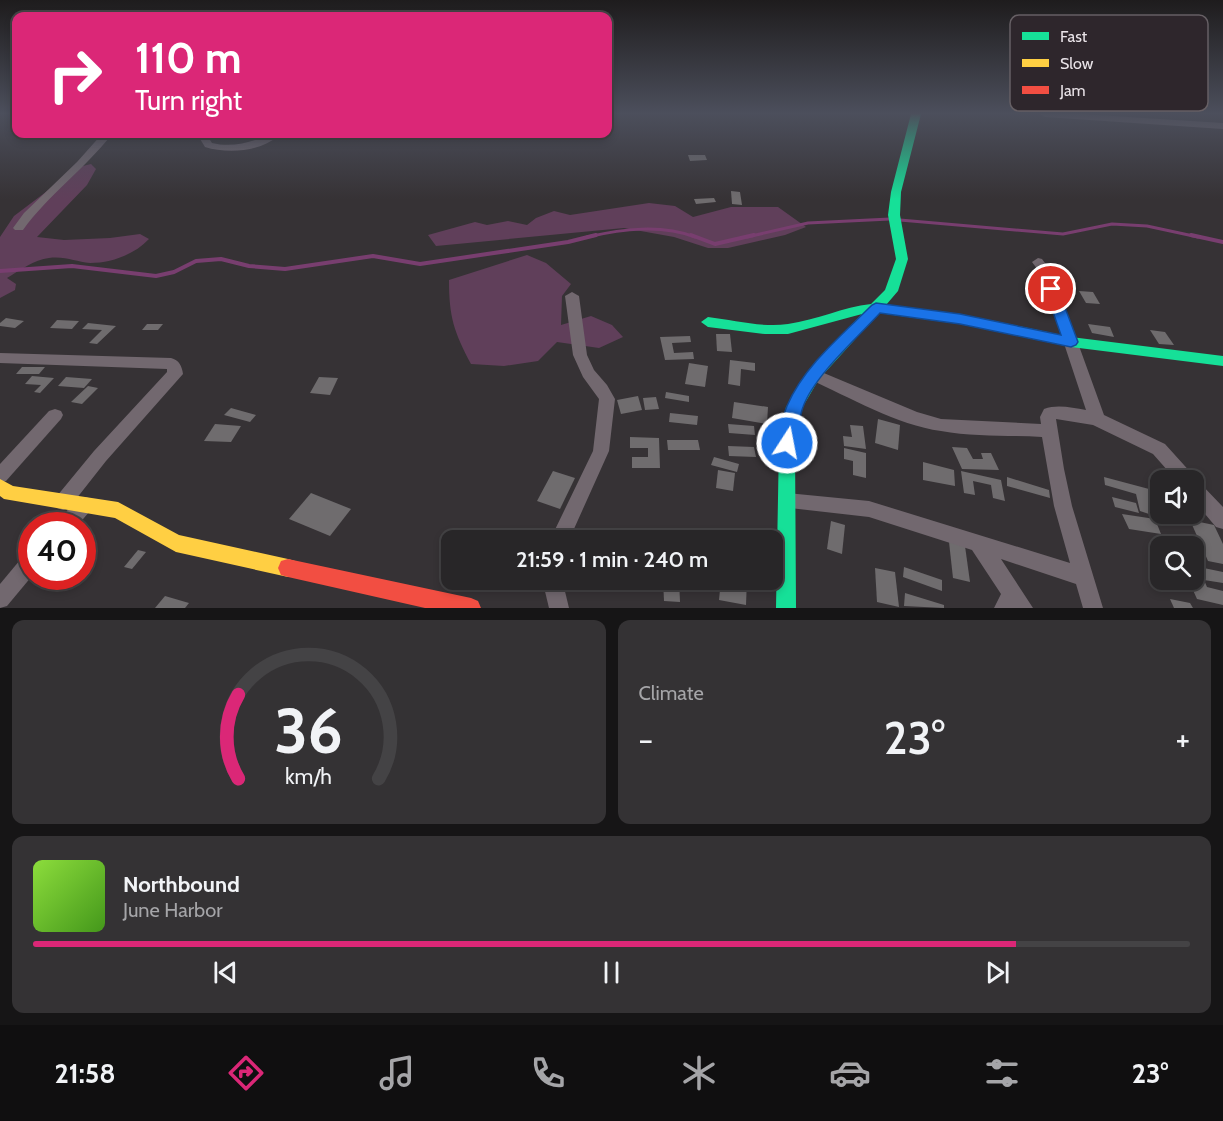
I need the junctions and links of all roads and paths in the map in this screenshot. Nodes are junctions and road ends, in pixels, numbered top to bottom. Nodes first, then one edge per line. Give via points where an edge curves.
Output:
1 (99, 142) edge
2 (207, 142) edge
3 (261, 142) edge
4 (909, 142) edge
5 (19, 228) dead end
6 (1038, 262) dead end
7 (572, 296) dead end
8 (876, 308) junction
9 (708, 322) dead end
10 (1071, 342) junction
11 (0, 358) edge
12 (1223, 361) edge
13 (814, 375) junction
14 (55, 415) dead end
15 (1098, 419) junction
16 (1049, 431) junction
17 (1178, 470) edge
18 (0, 476) edge
19 (0, 486) edge
20 (1204, 499) edge
21 (788, 501) junction
22 (63, 502) junction
23 (86, 504) junction
24 (78, 512) edge
25 (1223, 521) edge
26 (564, 530) edge
27 (979, 546) junction
28 (1082, 576) junction
29 (18, 578) edge
30 (555, 590) edge
31 (0, 599) edge
32 (396, 600) edge
33 (1013, 603) edge
34 (471, 608) edge
35 (559, 608) edge
36 (786, 608) edge
37 (1093, 608) edge

1 - 5 street
2 - 3 street via 216,148
4 - 8 street via 896,192 902,259 891,291
6 - 10 street via 1047,274
7 - 26 street via 579,355 607,399 601,451
8 - 9 street via 788,329
8 - 10 street via 960,319
8 - 13 street
10 - 12 street
10 - 15 street
11 - 22 street via 171,363 175,368 175,374
13 - 16 street via 914,418 941,425
13 - 21 street via 794,407 790,423
14 - 18 street
15 - 16 street via 1050,412
15 - 17 street via 1159,449
16 - 28 street
19 - 22 street via 10,493
20 - 25 street
21 - 27 street via 869,509
21 - 36 street
22 - 23 street
23 - 24 street
23 - 32 street via 118,510 176,543
27 - 28 street
27 - 33 street
28 - 37 street
29 - 31 street
30 - 35 street
32 - 34 street

